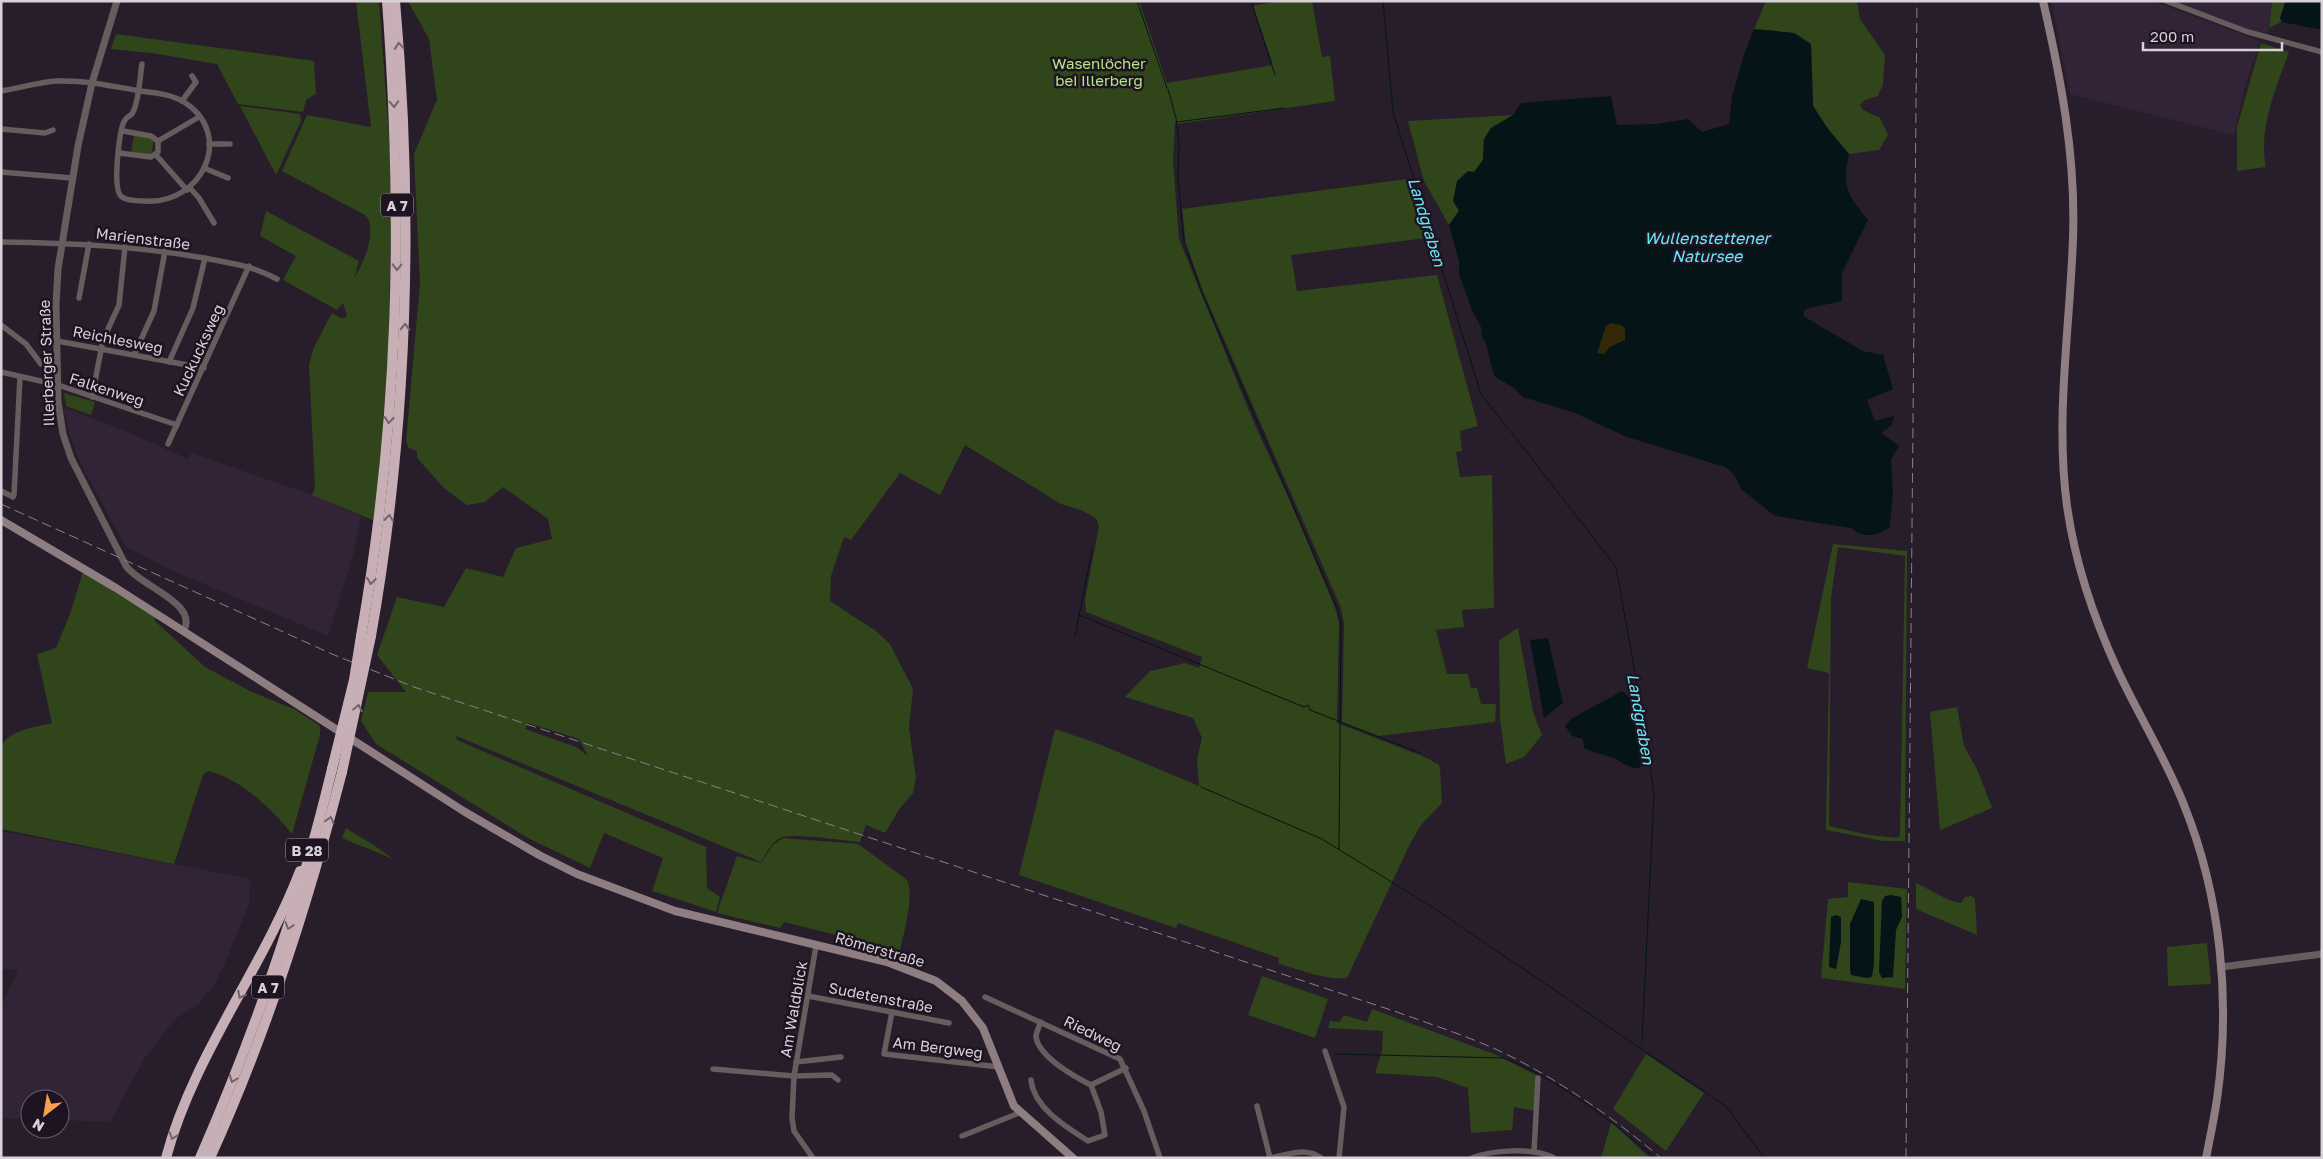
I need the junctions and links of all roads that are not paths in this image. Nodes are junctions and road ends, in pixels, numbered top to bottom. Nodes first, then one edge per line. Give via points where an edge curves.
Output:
1 (117, 1) edge
2 (387, 1) edge
3 (396, 1) edge
4 (2043, 1) edge
5 (2166, 1) edge
6 (2322, 52) edge
7 (142, 64) dead end
8 (192, 76) dead end
9 (92, 82) junction
10 (137, 90) junction
11 (1, 91) edge
12 (182, 101) junction
13 (199, 117) junction
14 (1, 129) edge
15 (53, 130) dead end
16 (123, 131) junction
17 (158, 141) junction
18 (208, 144) junction
19 (230, 144) dead end
20 (119, 153) junction
21 (156, 155) junction
22 (204, 168) junction
23 (1, 172) edge
24 (72, 178) junction
25 (228, 178) dead end
26 (188, 189) junction
27 (214, 223) dead end
28 (1, 242) edge
29 (63, 242) junction
30 (89, 244) junction
31 (125, 247) junction
32 (166, 251) junction
33 (205, 258) junction
34 (249, 266) junction
35 (277, 279) dead end
36 (79, 298) dead end
37 (1, 325) edge
38 (57, 341) junction
39 (101, 348) junction
40 (134, 355) junction
41 (399, 355) junction
42 (169, 362) junction
43 (41, 364) dead end
44 (204, 368) junction
45 (1, 372) edge
46 (20, 377) junction
47 (58, 385) junction
48 (92, 397) junction
49 (177, 424) junction
50 (168, 444) dead end
51 (1, 491) edge
52 (1, 520) edge
53 (184, 630) junction
54 (337, 771) junction
55 (322, 812) junction
56 (816, 946) junction
57 (2322, 954) edge
58 (2221, 967) junction
59 (808, 996) junction
60 (985, 997) dead end
61 (892, 1012) junction
62 (1041, 1022) junction
63 (949, 1023) dead end
64 (1325, 1051) dead end
65 (841, 1057) dead end
66 (796, 1062) junction
67 (999, 1067) junction
68 (1126, 1068) junction
69 (713, 1069) dead end
70 (794, 1076) junction
71 (1538, 1078) dead end
72 (838, 1080) dead end
73 (1031, 1080) dead end
74 (1091, 1085) junction
75 (238, 1098) junction
76 (1257, 1106) dead end
77 (1020, 1113) junction
78 (962, 1136) dead end
79 (1534, 1152) junction
80 (166, 1158) edge
81 (200, 1158) edge
82 (210, 1158) edge
83 (218, 1158) edge
84 (813, 1158) edge
85 (1073, 1158) edge
86 (1160, 1158) edge
87 (1271, 1158) edge
88 (1321, 1158) edge
89 (1339, 1158) edge
90 (1472, 1158) edge
91 (1554, 1158) edge
92 (2206, 1158) edge

1 - 9 street, Illerberger Straße
2 -> 41 highway, A 7 via 397,194
41 -> 3 highway, A 7 via 406,194
4 - 58 main road via 2067,122 2072,183 2073,237 2062,442 2067,506 2077,558 2097,623 2185,806 2208,879
5 - 6 street via 2248,32
7 - 10 street
8 - 12 street via 196,82
9 - 10 street
9 - 11 street via 56,81
9 - 24 street, Illerberger Straße
10 - 12 street
10 - 16 street via 134,110 125,120
12 - 13 street
13 - 17 street
13 - 18 street
14 - 15 street via 45,133
16 - 17 street via 151,136
16 - 20 street
17 - 21 street
18 - 19 street
18 - 22 street
20 - 21 street via 146,157
20 - 26 street via 120,194 130,200 169,200
21 - 26 street
22 - 25 street
22 - 26 street
23 - 24 street
24 - 29 street, Illerberger Straße
26 - 27 street via 199,198
28 - 29 street, Marienstraße
29 - 30 street, Marienstraße
29 - 38 street, Illerberger Straße via 56,289
30 - 31 street, Marienstraße
30 - 36 street
31 - 32 street, Marienstraße
31 - 39 street via 119,304
32 - 33 street, Marienstraße
32 - 40 street via 154,312
33 - 34 street, Marienstraße
33 - 42 street via 193,308
34 - 35 street, Marienstraße
34 - 44 street, Kuckucksweg
37 - 43 street via 26,344
38 - 39 street, Reichlesweg
38 - 47 street, Illerberger Straße
39 - 40 street, Reichlesweg
39 - 48 street
40 - 42 street, Reichlesweg
41 - 54 highway, A 7, bridge via 366,636
42 - 44 street, Reichlesweg
44 - 49 street, Kuckucksweg
45 - 46 street, Falkenweg
46 - 47 street, Falkenweg
46 - 51 street via 13,497
47 - 48 street, Falkenweg
47 - 53 street, Illerberger Straße via 65,443 126,566 140,581 181,608 186,619
48 - 49 street, Falkenweg
49 - 50 street, Kuckucksweg
52 - 53 main road, Römerstraße via 66,556
53 - 56 main road, Römerstraße via 465,812 539,855 648,902
54 - 55 highway, A 7
75 -> 54 highway, A 7 via 290,955
55 -> 80 highway, B 28 via 283,913 196,1077
55 -> 81 highway, A 7 via 272,978
56 - 59 street, Am Waldblick
56 - 67 main road, Römerstraße via 909,969 936,981 962,1001 983,1028
57 - 58 street
58 - 92 main road via 2222,1040 2217,1098
59 - 61 street, Sudetenstraße
59 - 66 street, Am Waldblick
60 - 62 street, Riedweg
61 - 63 street, Sudetenstraße
61 - 67 street, Am Bergweg via 884,1054
62 - 68 street, Riedweg via 1113,1054
62 - 74 street via 1036,1035 1038,1041 1056,1065
64 - 89 street via 1344,1106
65 - 66 street
66 - 70 street, Am Waldblick
67 - 77 main road, Römerstraße via 1008,1096
68 - 74 street
68 - 86 street, Riedweg
69 - 70 street, Am Waldblick
70 - 72 street, Am Waldblick via 832,1075
70 - 84 street, Am Waldblick via 794,1131
71 - 79 street
73 - 74 street via 1032,1093 1046,1109 1088,1141 1105,1135 1106,1130
75 - 82 highway, A 7
75 - 83 highway
76 - 87 street
77 - 78 street
77 - 85 main road, Römerstraße
79 - 90 street via 1496,1152
79 - 91 street
87 - 88 street via 1304,1151

